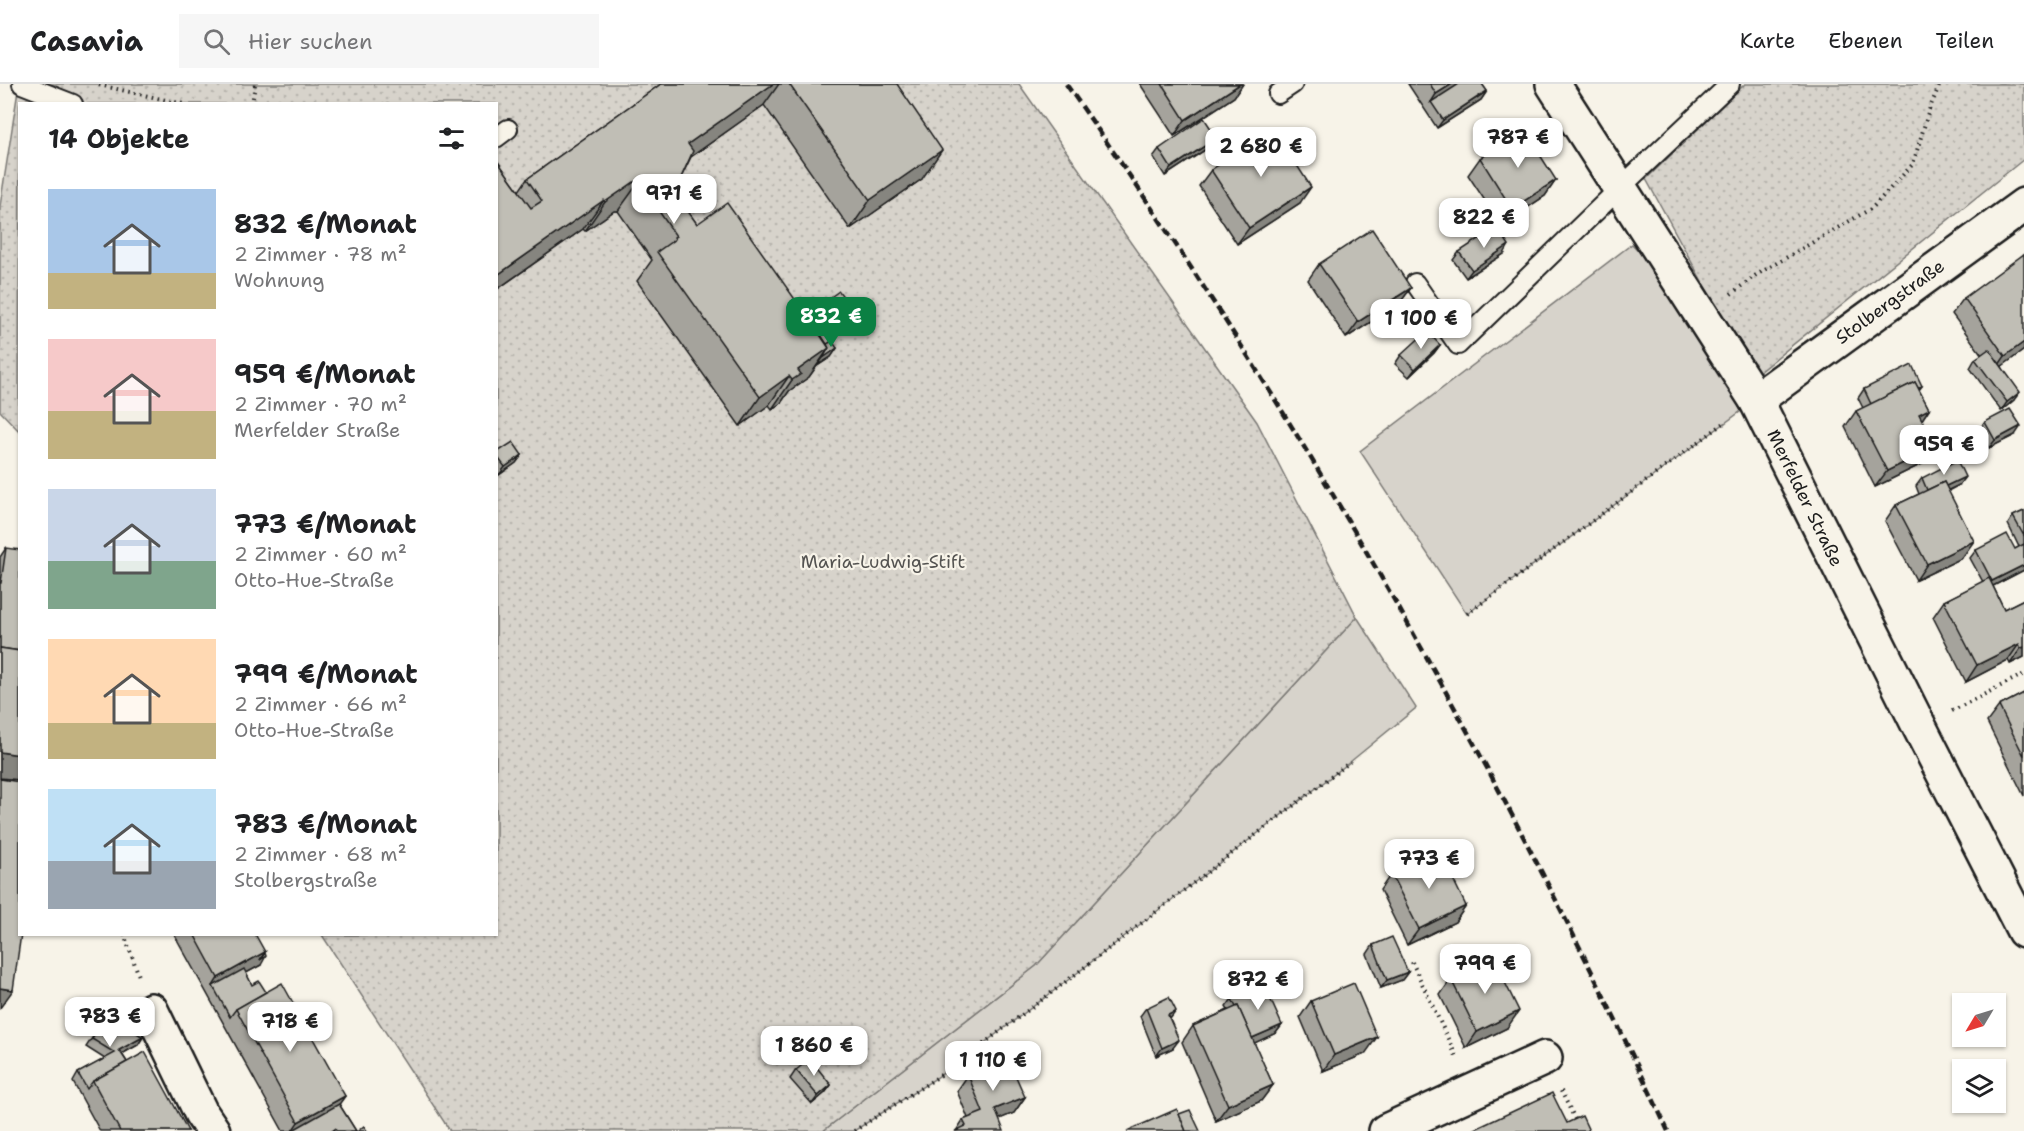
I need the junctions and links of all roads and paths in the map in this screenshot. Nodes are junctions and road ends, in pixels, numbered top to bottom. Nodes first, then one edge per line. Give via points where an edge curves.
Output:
1 (22, 84) edge
2 (255, 84) edge
3 (1293, 84) edge
4 (1553, 84) edge
5 (1730, 84) edge
6 (1940, 84) edge
7 (99, 85) edge
8 (1278, 94) dead end
9 (68, 102) edge
10 (175, 102) edge
11 (252, 102) edge
12 (1620, 188) junction
13 (2024, 205) edge
14 (1415, 283) dead end
15 (1703, 317) junction
16 (1756, 399) junction
17 (1467, 614) dead end
18 (2024, 674) edge
19 (1920, 728) junction
20 (1350, 762) dead end
21 (2024, 931) edge
22 (125, 936) edge
23 (1412, 962) dead end
24 (151, 1010) joint
25 (1545, 1058) joint
26 (1473, 1091) junction
27 (213, 1131) edge
28 (854, 1131) edge
29 (1386, 1131) edge
30 (1581, 1131) edge

1 - 9 lane
2 - 11 path
3 - 8 lane
4 - 12 street, Merfelder Straße
5 - 12 lane
6 - 15 path via 1913,164 1872,208 1756,274
7 - 10 path
12 - 14 lane via 1458,345
12 - 15 street, Merfelder Straße
13 - 16 street, Stolbergstraße
15 - 16 street, Merfelder Straße
16 - 17 path
16 - 19 street, Merfelder Straße
18 - 19 path
19 - 21 street, Merfelder Straße
20 - 28 path via 947,1071
22 - 24 path
23 - 26 path
24 - 27 street
25 - 26 street
25 - 30 path
26 - 29 street

